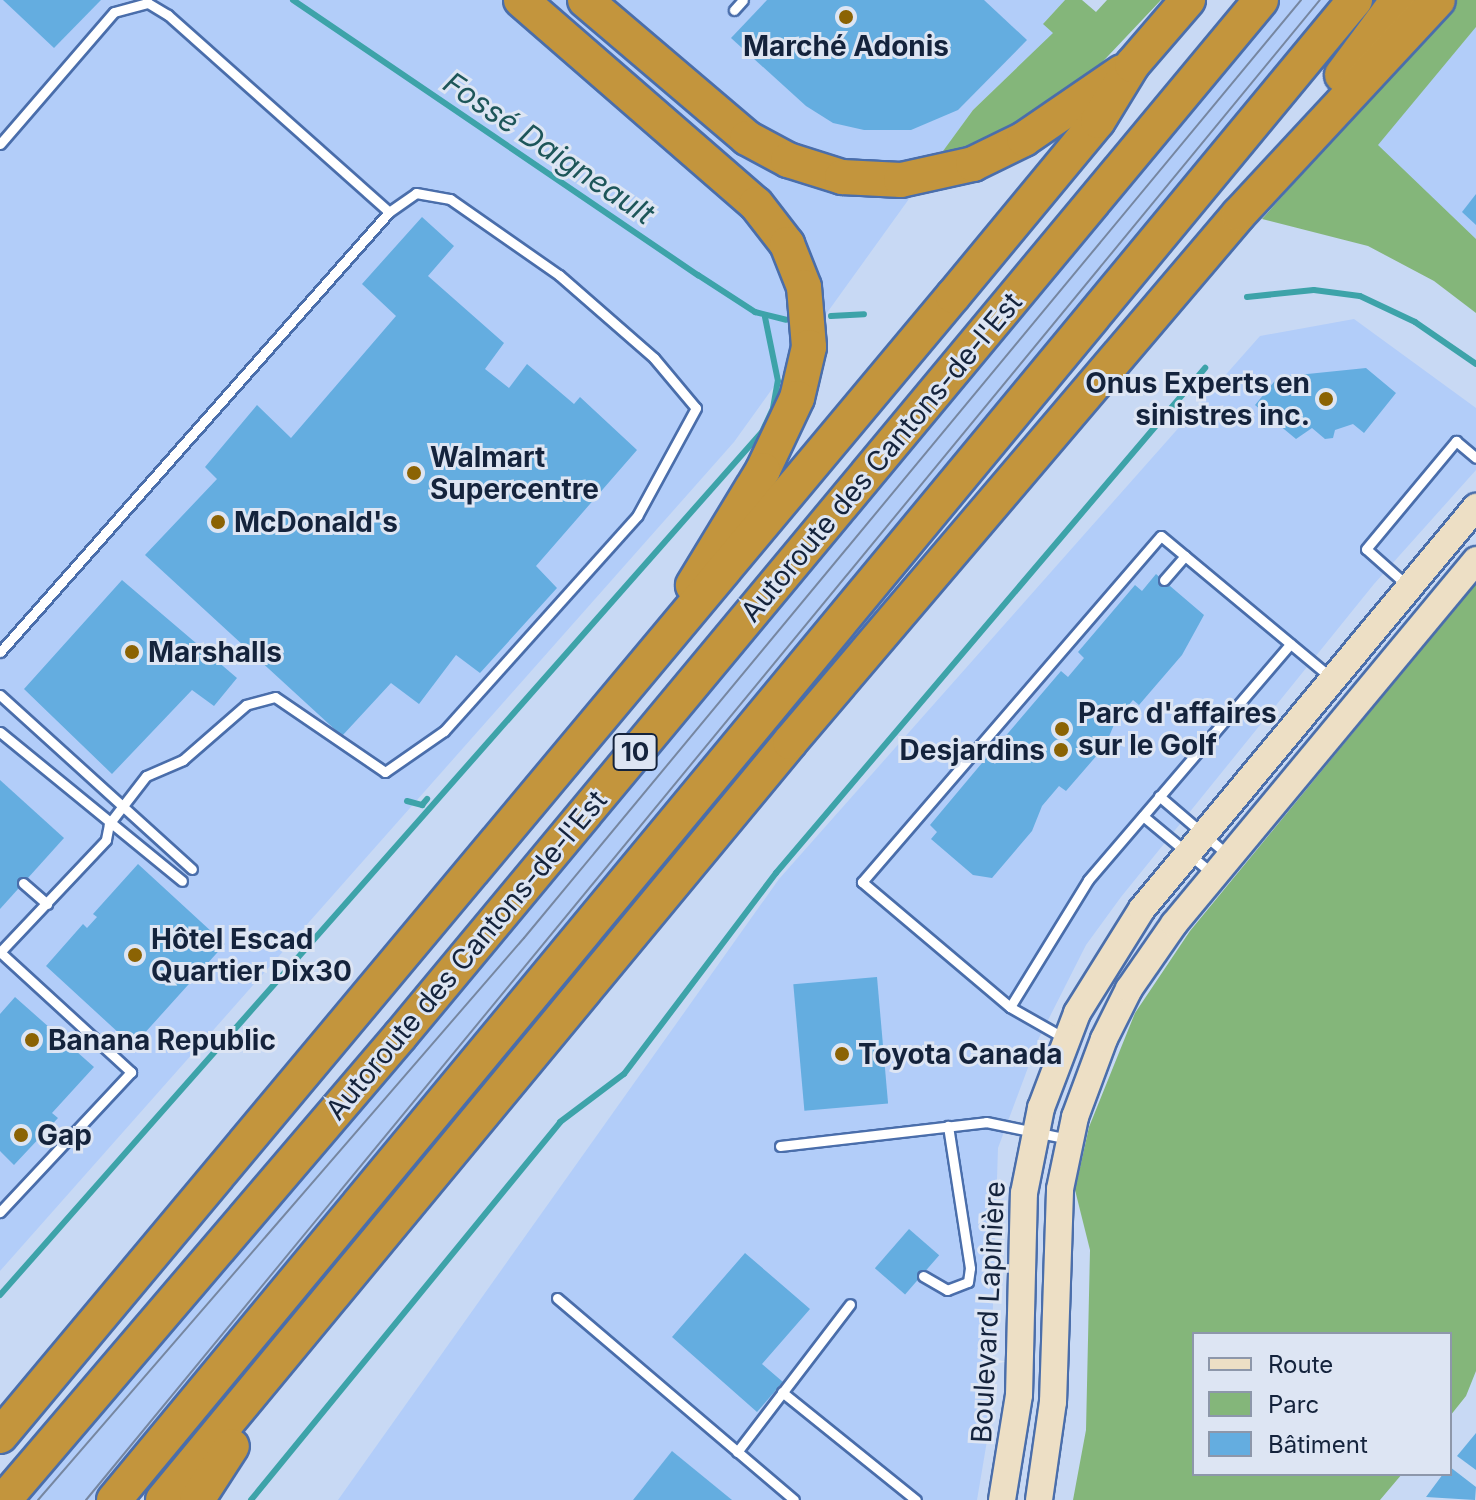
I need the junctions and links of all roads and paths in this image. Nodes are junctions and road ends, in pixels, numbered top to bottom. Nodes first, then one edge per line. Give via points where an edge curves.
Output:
1 (521, 0) edge
2 (585, 0) edge
3 (743, 0) edge
4 (1188, 0) edge
5 (1261, 0) edge
6 (1355, 0) edge
7 (1398, 0) edge
8 (1438, 0) edge
9 (734, 10) dead end
10 (1132, 65) junction
11 (0, 144) edge
12 (389, 212) junction
13 (1239, 214) junction
14 (1476, 458) edge
15 (1476, 507) edge
16 (1185, 556) junction
17 (1476, 560) edge
18 (1164, 580) dead end
19 (1409, 587) junction
20 (1290, 644) junction
21 (0, 652) edge
22 (655, 655) junction
23 (1332, 680) junction
24 (0, 695) edge
25 (0, 732) edge
26 (1159, 796) junction
27 (124, 803) junction
28 (1143, 816) junction
29 (109, 824) junction
30 (1195, 843) junction
31 (1222, 866) junction
32 (192, 869) dead end
33 (182, 881) dead end
34 (23, 883) dead end
35 (47, 904) junction
36 (0, 952) edge
37 (1010, 1007) junction
38 (1066, 1039) junction
39 (948, 1126) junction
40 (1035, 1131) junction
41 (1069, 1139) junction
42 (780, 1146) dead end
43 (0, 1212) edge
44 (923, 1276) dead end
45 (557, 1298) dead end
46 (850, 1304) dead end
47 (318, 1311) junction
48 (782, 1392) junction
49 (0, 1436) edge
50 (737, 1452) junction
51 (4, 1500) edge
52 (114, 1500) edge
53 (163, 1500) edge
54 (197, 1500) edge
55 (794, 1500) edge
56 (916, 1500) edge
57 (1002, 1500) edge
58 (1039, 1500) edge

1 - 22 highway via 762,210 794,259 807,302 807,365 790,416
2 - 10 highway via 747,138 788,160 842,177 919,178 982,161 1024,139
3 - 9 lane
4 - 10 highway
5 - 51 highway, Autoroute des Cantons-de-l'Est / 10 via 400,1036
6 - 52 highway, 10
7 - 13 highway
8 - 13 highway
10 - 22 highway via 1098,121
11 - 12 lane via 114,12 148,3 168,15
12 - 21 lane
12 - 27 lane via 416,193 450,199 559,275 654,358 696,408 637,516 444,731 385,772 293,705 260,698 183,760 146,776
13 - 47 highway via 790,742
14 - 19 lane via 1456,441 1366,549
15 - 19 main road, Boulevard Lapinière
16 - 18 lane
16 - 20 lane
16 - 37 lane via 1161,536 862,882
17 - 31 main road
19 - 23 main road, Boulevard Lapinière
20 - 23 lane
20 - 26 lane
22 - 49 highway
23 - 30 main road, Boulevard Lapinière
24 - 27 lane
25 - 29 lane
26 - 28 lane
26 - 30 lane
27 - 29 lane
27 - 32 lane via 139,824
28 - 30 lane
28 - 37 lane via 1059,921
29 - 33 lane
29 - 35 lane via 106,840
30 - 31 lane
30 - 31 lane
30 - 38 main road, Boulevard Lapinière via 1115,945
31 - 41 main road via 1153,952 1122,1002 1088,1076
34 - 35 lane
35 - 36 lane
36 - 43 lane via 131,1072
37 - 38 lane
38 - 40 main road, Boulevard Lapinière
39 - 40 lane via 994,1123
39 - 42 lane
39 - 44 lane via 968,1282 947,1290
40 - 41 lane
40 - 57 main road, Boulevard Lapinière via 1021,1221 1018,1405
41 - 58 main road via 1056,1227 1053,1402
45 - 50 lane
46 - 48 lane
47 - 53 highway
47 - 54 highway
48 - 50 lane
48 - 56 lane
50 - 55 lane

